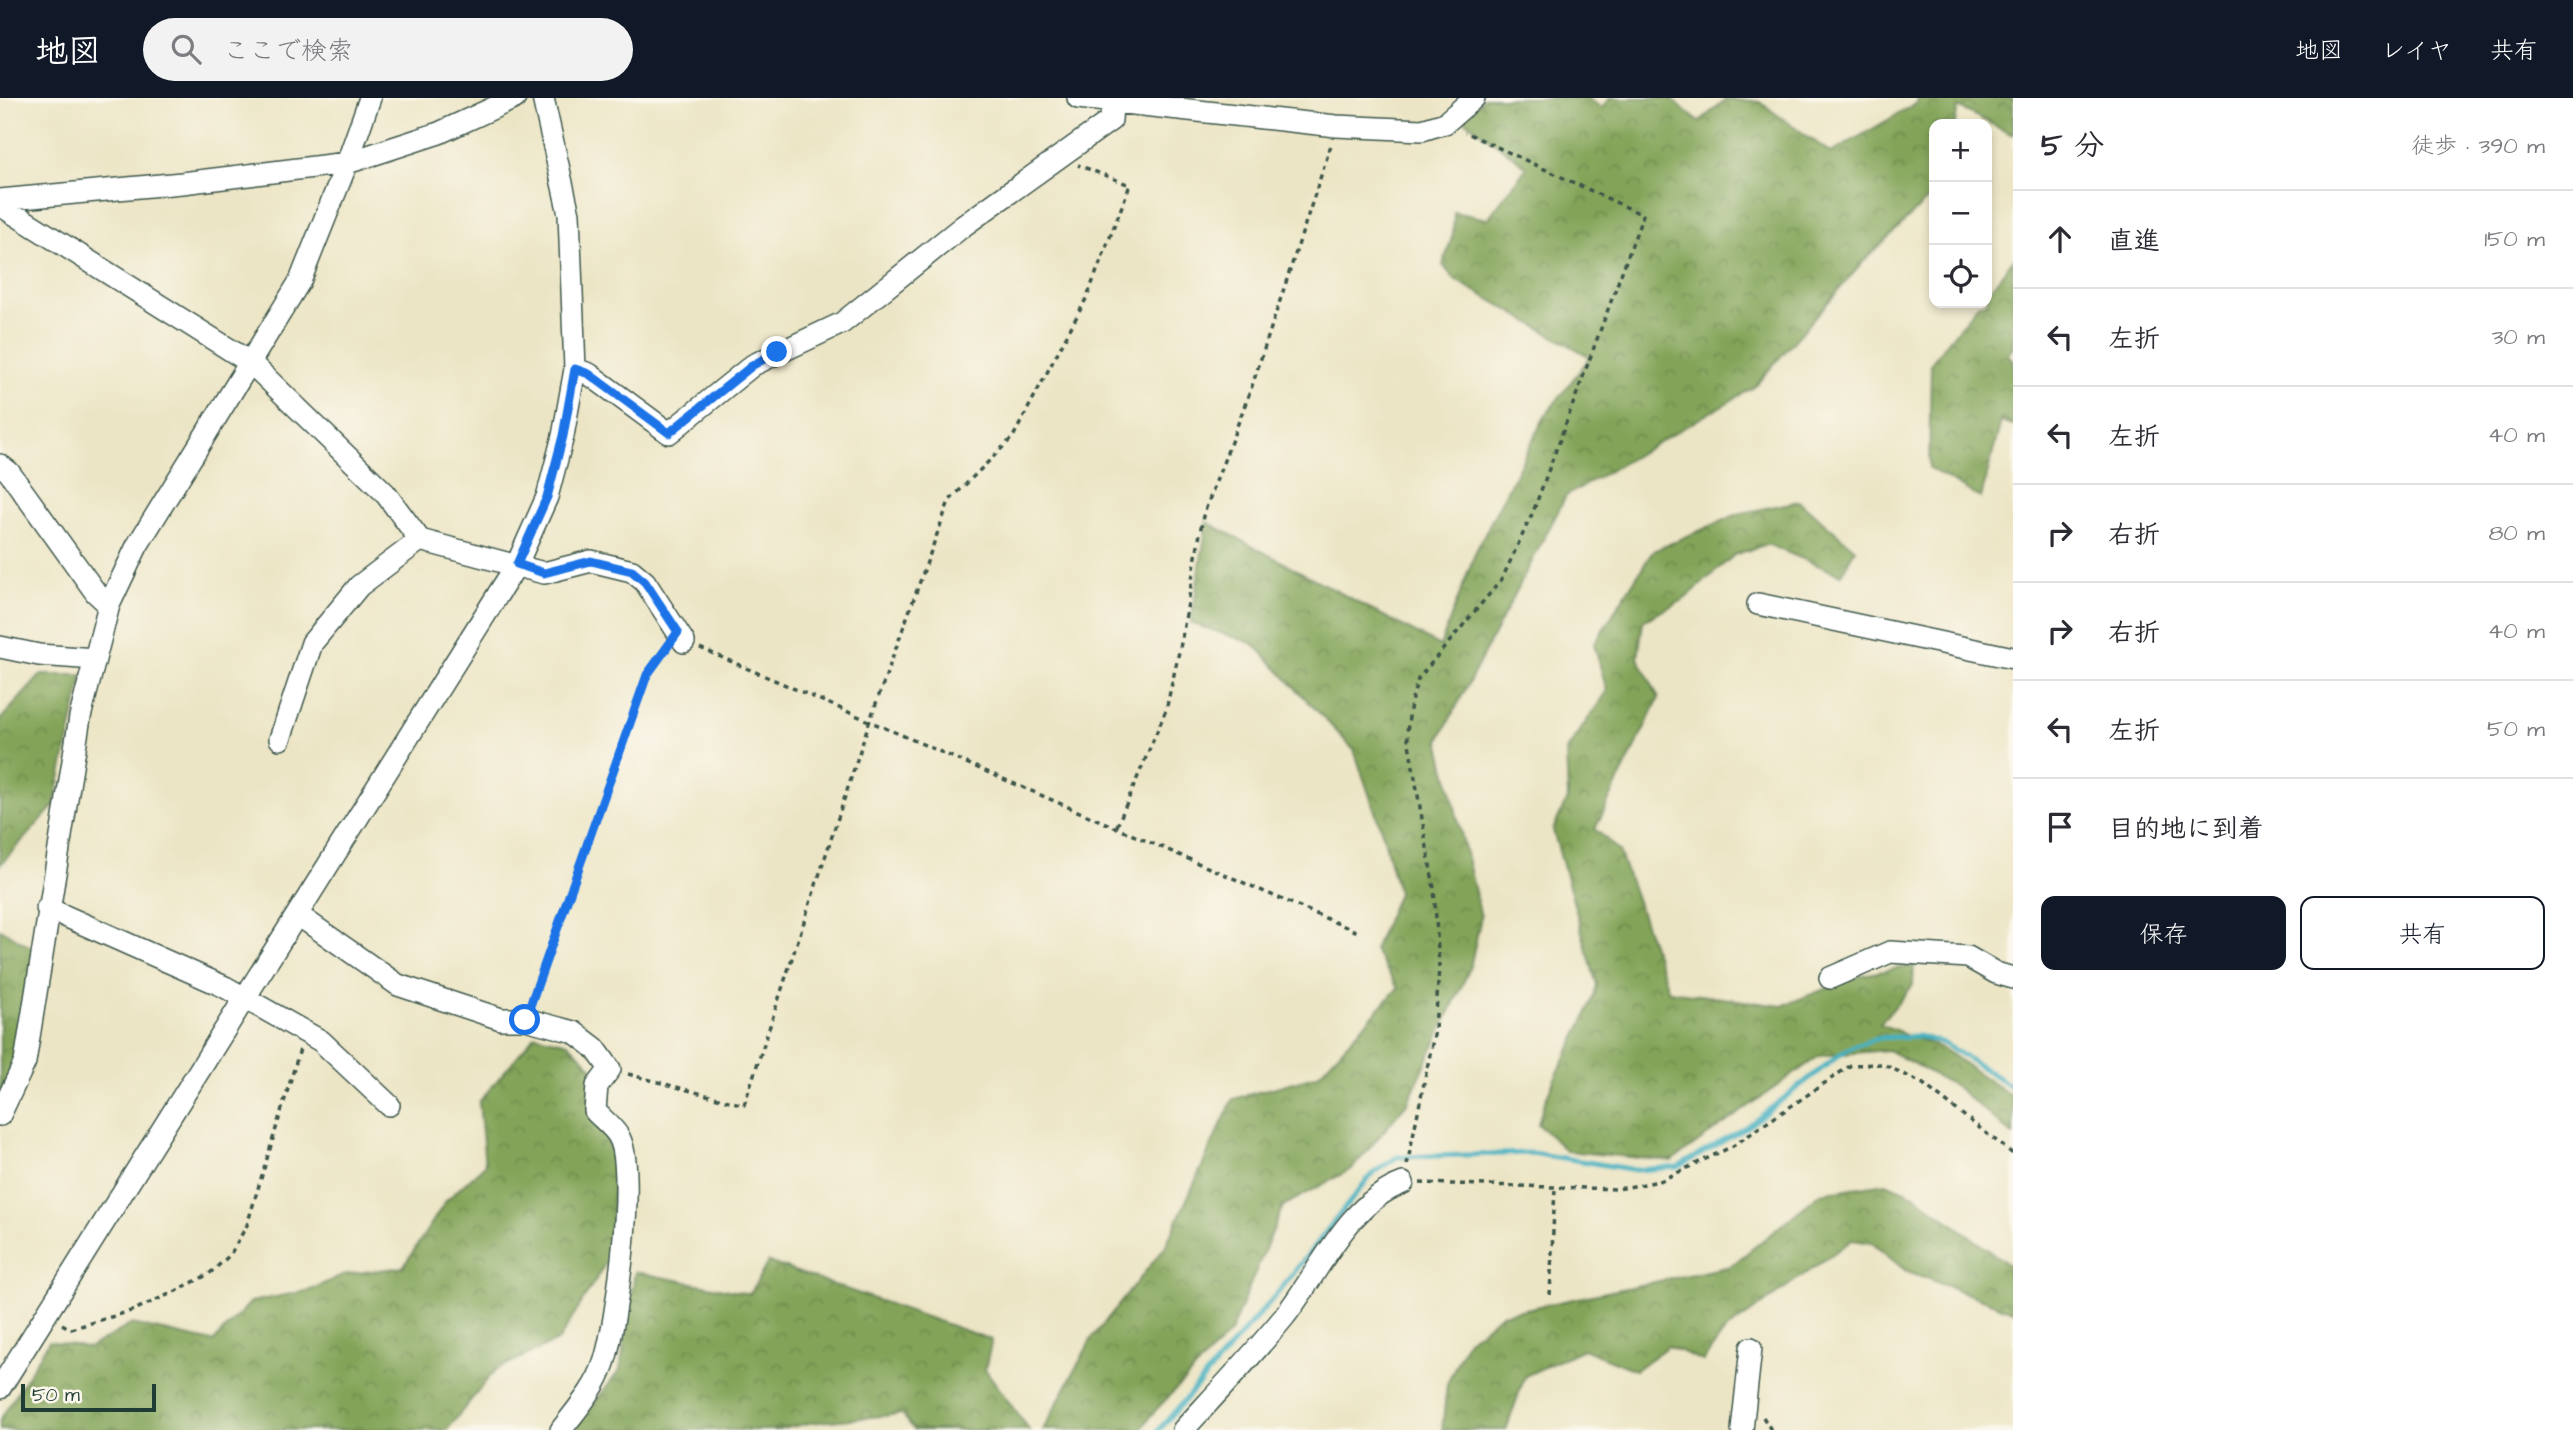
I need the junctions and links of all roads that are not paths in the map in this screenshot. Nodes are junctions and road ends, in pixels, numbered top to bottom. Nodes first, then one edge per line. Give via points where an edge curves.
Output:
1 (370, 98) edge
2 (515, 98) edge
3 (543, 98) edge
4 (1078, 98) edge
5 (1474, 98) edge
6 (1112, 104) junction
7 (347, 163) junction
8 (0, 200) edge
9 (0, 205) edge
10 (251, 363) junction
11 (575, 369) junction
12 (0, 465) edge
13 (420, 540) junction
14 (517, 564) junction
15 (1759, 604) dead end
16 (109, 605) junction
17 (681, 637) road end
18 (0, 647) edge
19 (2013, 658) edge
20 (95, 659) junction
21 (280, 739) dead end
22 (47, 908) junction
23 (298, 915) junction
24 (1830, 978) dead end
25 (2013, 978) edge
26 (245, 999) junction
27 (389, 1105) dead end
28 (0, 1115) edge
29 (1403, 1183) road end
30 (1751, 1348) dead end
31 (0, 1388) edge
32 (561, 1430) edge
33 (1183, 1430) edge
34 (1742, 1430) edge

1 - 7 street
2 - 7 street via 439,133
3 - 11 street via 569,214
4 - 6 street
5 - 6 street via 1445,123 1422,130
6 - 11 street via 1111,120 963,226 842,323 753,365 669,433 589,374
7 - 8 street
7 - 10 street via 300,281
9 - 10 street
10 - 13 street via 385,493
10 - 16 street via 137,546
11 - 14 street via 547,497
12 - 16 street
13 - 14 street
13 - 21 street via 359,586 312,643
14 - 17 street via 544,573 591,561 632,571 645,582
14 - 23 street
15 - 19 street
16 - 20 street
18 - 20 street
20 - 22 street via 80,717
22 - 26 street
22 - 28 street via 25,1062
23 - 26 street
23 - 32 street via 398,985 501,1019 574,1032 595,1048 610,1069 597,1086 595,1111 620,1139 627,1199 612,1336 590,1393
24 - 25 street via 1890,952 1968,957
26 - 27 street via 321,1041
26 - 31 street
29 - 33 street via 1380,1191 1354,1219 1284,1317
30 - 34 street

